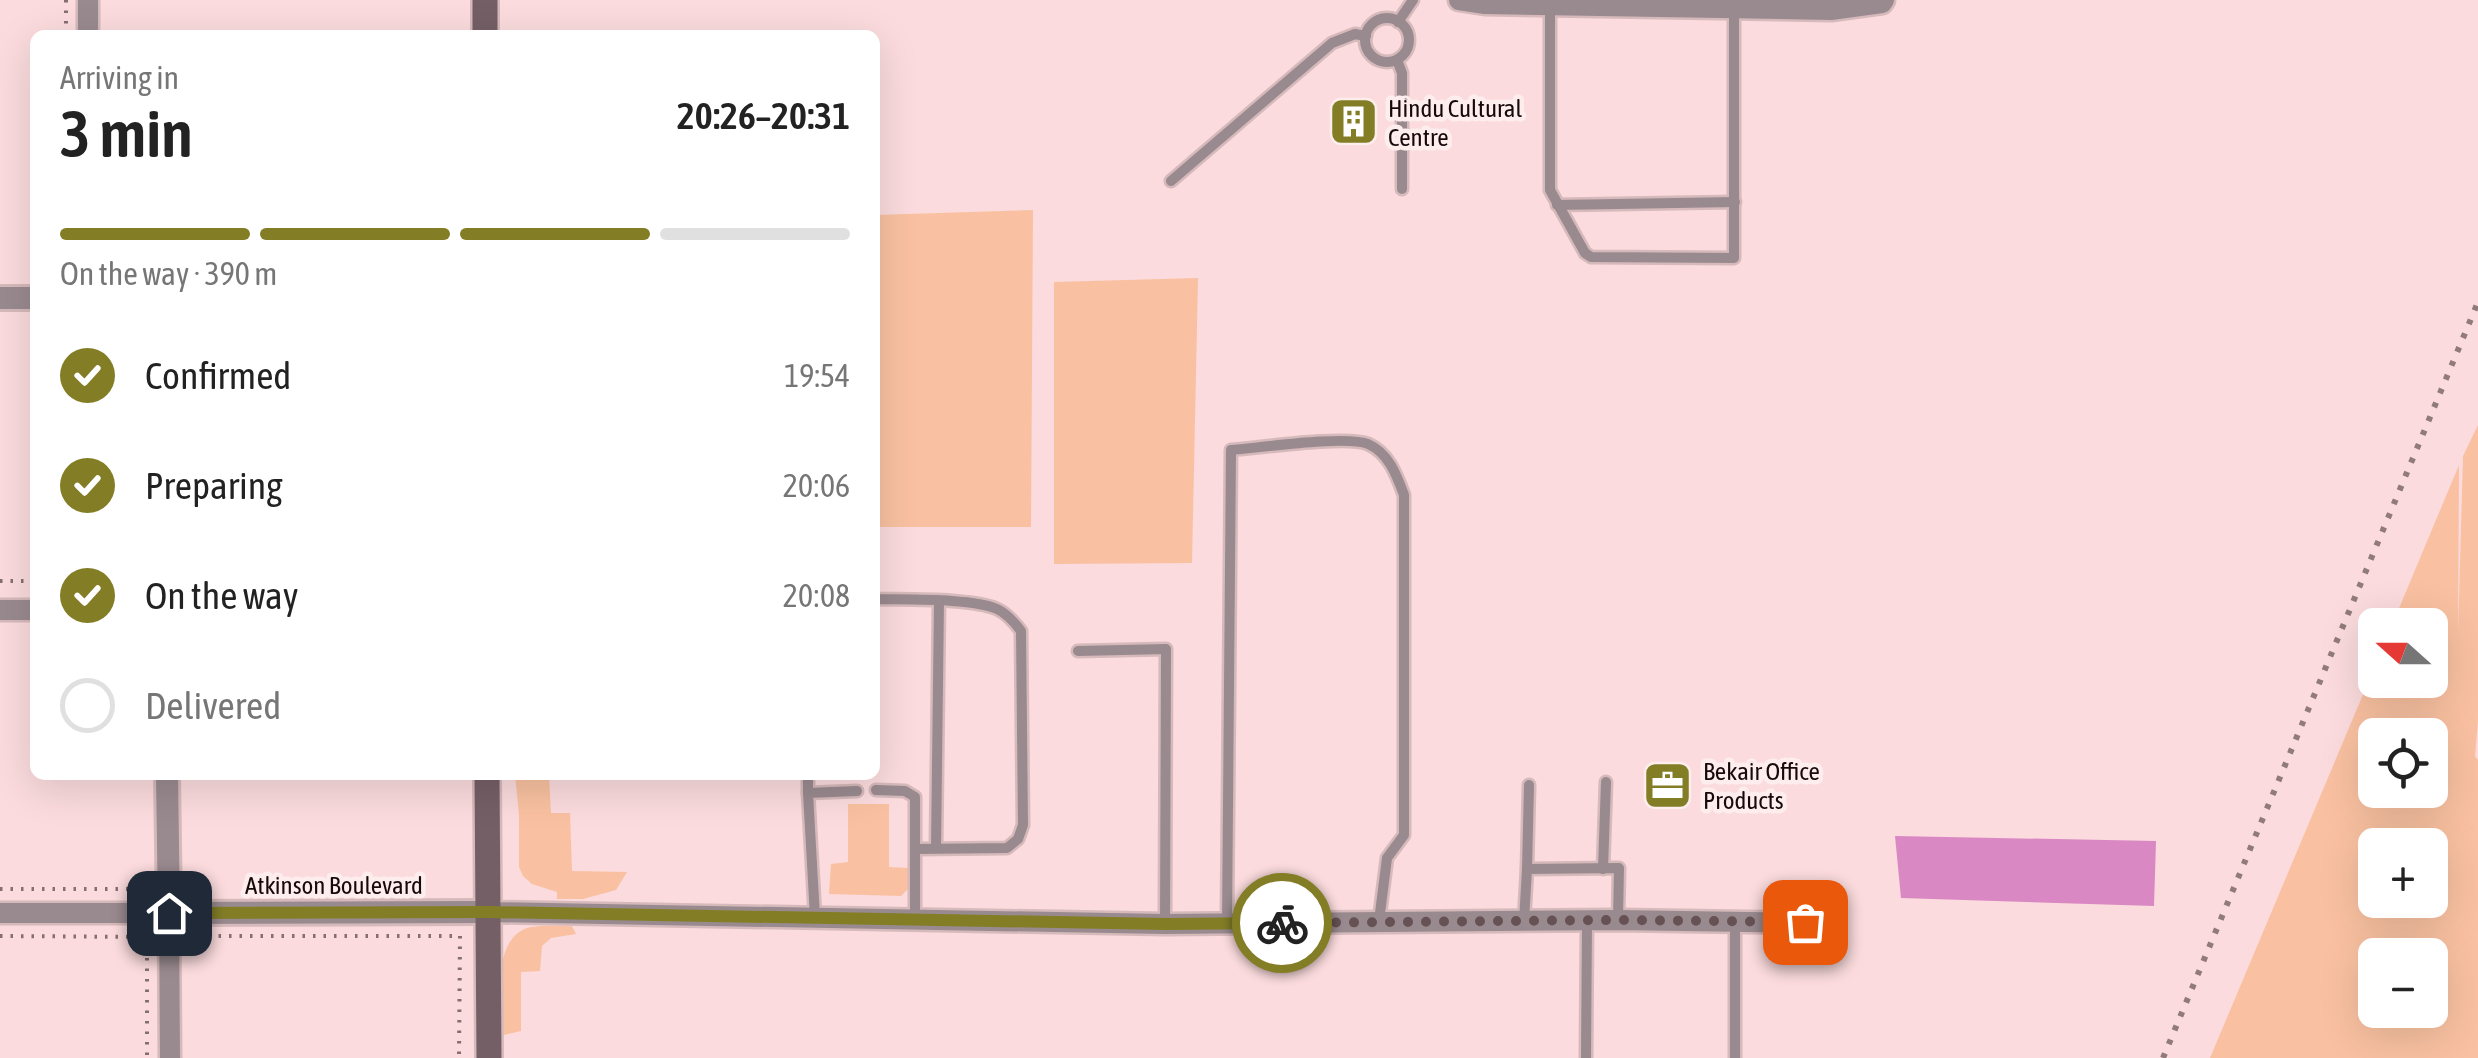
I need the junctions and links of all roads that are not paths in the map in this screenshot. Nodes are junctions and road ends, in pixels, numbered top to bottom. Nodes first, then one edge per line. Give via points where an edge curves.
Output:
1 (88, 0) edge
2 (485, 0) edge
3 (1413, 0) edge
4 (1459, 0) edge
5 (1884, 0) edge
6 (1597, 3) edge
7 (1550, 6) junction
8 (1734, 9) junction
9 (1398, 22) junction
10 (88, 30) edge
11 (485, 30) edge
12 (1366, 36) junction
13 (1397, 60) junction
14 (1170, 181) dead end
15 (1402, 189) dead end
16 (1735, 202) junction
17 (1556, 204) junction
18 (0, 298) edge
19 (30, 298) edge
20 (880, 600) edge
21 (939, 601) junction
22 (0, 610) edge
23 (30, 610) edge
24 (1078, 651) dead end
25 (167, 780) edge
26 (487, 780) edge
27 (808, 780) edge
28 (1606, 782) dead end
29 (1529, 784) dead end
30 (876, 790) dead end
31 (857, 791) dead end
32 (808, 793) junction
33 (936, 848) junction
34 (916, 849) junction
35 (1527, 869) junction
36 (1603, 869) junction
37 (488, 912) junction
38 (0, 913) edge
39 (169, 913) junction
40 (815, 918) junction
41 (915, 919) junction
42 (1618, 920) junction
43 (1524, 921) junction
44 (1586, 921) junction
45 (1735, 921) junction
46 (1378, 922) junction
47 (1805, 922) dead end
48 (1166, 924) junction
49 (1227, 924) junction
50 (170, 1058) edge
51 (489, 1058) edge
52 (1586, 1058) edge
53 (1734, 1058) edge

1 - 10 street
2 - 11 main road
3 - 9 lane
4 - 7 street
5 - 8 street via 1831,10
6 - 7 street
6 - 8 street
7 - 17 lane via 1550,190
8 - 16 lane
9 - 12 lane via 1374,23
9 - 13 lane via 1409,44
12 - 13 lane via 1376,60
12 - 14 lane via 1332,43
13 - 15 lane
16 - 17 lane
16 - 17 lane via 1734,258 1592,257
18 - 19 street
20 - 21 lane
21 - 33 lane
21 - 33 lane via 997,609 1020,631 1023,825 1007,848
22 - 23 street
24 - 48 lane via 1166,648
25 - 39 street
26 - 37 main road
27 - 32 lane
28 - 36 lane
29 - 35 lane
30 - 34 lane via 916,797
31 - 32 lane
32 - 40 lane
33 - 34 lane
34 - 41 lane
35 - 36 lane
35 - 43 lane
36 - 42 lane via 1618,868
37 - 39 street, Atkinson Boulevard
37 - 40 street
37 - 51 main road
38 - 39 street, Atkinson Boulevard
39 - 50 street
40 - 41 street
41 - 48 street
42 - 44 street
42 - 45 street
43 - 44 street
43 - 46 street
44 - 52 lane
45 - 47 street
45 - 53 lane
46 - 49 street
46 - 49 lane via 1387,858 1404,835 1404,495 1392,464 1368,444 1340,441 1231,450
48 - 49 street

